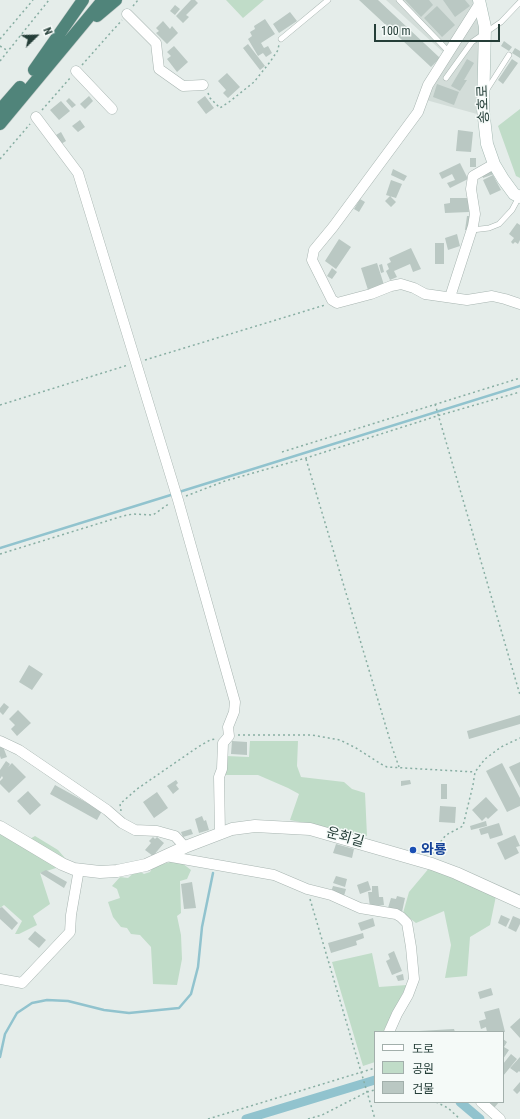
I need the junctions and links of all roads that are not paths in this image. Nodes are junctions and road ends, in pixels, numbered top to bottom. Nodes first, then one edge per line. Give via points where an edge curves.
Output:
1 (82, 0) edge
2 (92, 0) edge
3 (103, 0) edge
4 (116, 0) edge
5 (328, 0) edge
6 (399, 0) edge
7 (480, 1) edge
8 (520, 2) edge
9 (127, 14) road end
10 (484, 33) junction
11 (72, 38) junction
12 (281, 39) road end
13 (449, 52) junction
14 (509, 55) dead end
15 (34, 70) junction
16 (76, 71) road end
17 (446, 78) dead end
18 (203, 84) road end
19 (483, 95) junction
20 (112, 109) dead end
21 (0, 110) edge
22 (36, 117) road end
23 (0, 124) edge
24 (494, 164) junction
25 (520, 197) edge
26 (472, 230) junction
27 (450, 297) junction
28 (520, 304) edge
29 (0, 741) edge
30 (0, 827) edge
31 (220, 834) junction
32 (185, 847) junction
33 (166, 856) junction
34 (79, 869) junction
35 (520, 902) edge
36 (0, 979) edge
37 (389, 1031) edge
38 (482, 1103) edge
39 (500, 1119) edge

1 - 15 highway
2 - 15 highway
3 - 11 highway
4 - 11 highway
5 - 12 lane
6 - 13 lane
7 - 10 street, 송호로
7 - 13 street
8 - 10 lane via 501,22
9 - 18 street via 156,43 160,69 183,86
10 - 17 lane via 472,42
10 - 19 street, 송호로
11 - 23 highway
13 - 27 street via 428,84 418,112 314,250 312,260 332,300 337,303 401,284 425,294
14 - 19 lane
15 - 21 highway
16 - 20 street
19 - 24 street, 송호로 via 486,144
22 - 31 street via 78,173 177,495 235,702 228,727 229,736 223,743 222,769 219,777
24 - 25 street, 송호로 via 514,194
24 - 26 street via 473,176 470,189 475,214
25 - 26 lane via 499,224
26 - 27 street
27 - 28 street via 467,300 492,296
29 - 32 street via 19,750 122,823 135,830 157,831 175,836
30 - 34 street, 운회길 via 62,864
31 - 32 street, 운회길
31 - 35 street, 운회길 via 232,829 254,826 310,829 432,864
32 - 33 street, 운회길
33 - 34 street, 운회길 via 146,865 124,870 100,872
33 - 37 street via 274,875 360,908 396,914 408,923 414,980
34 - 36 street via 70,932 22,983
38 - 39 street

